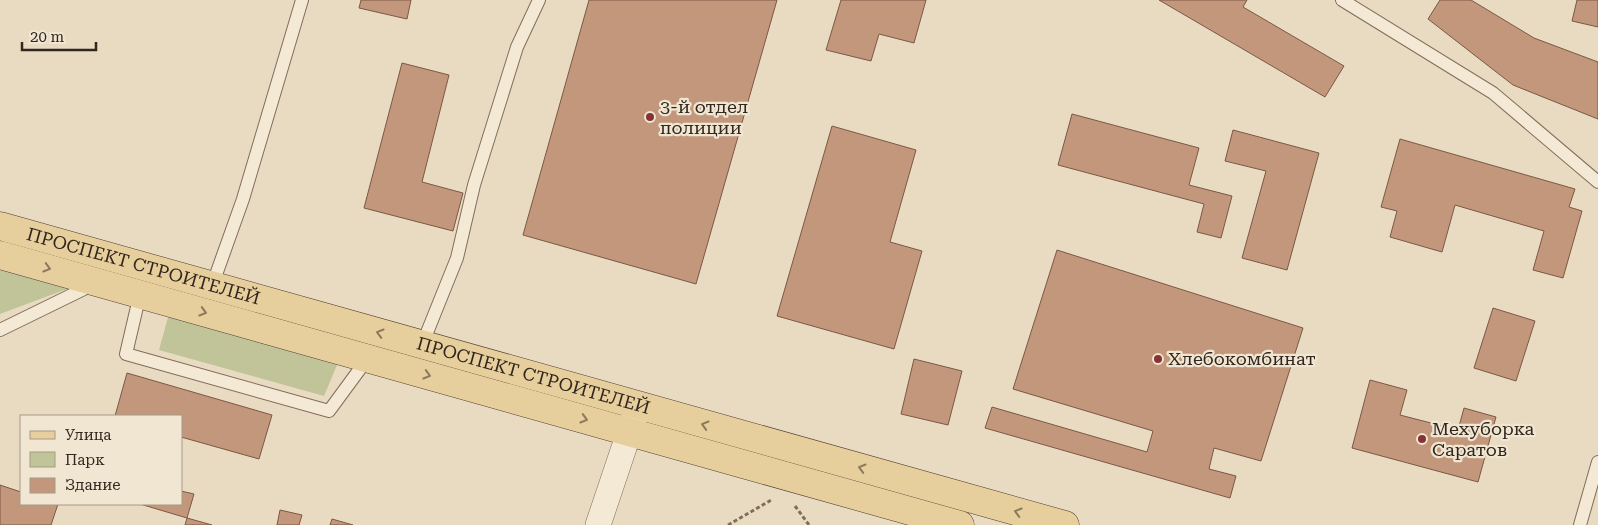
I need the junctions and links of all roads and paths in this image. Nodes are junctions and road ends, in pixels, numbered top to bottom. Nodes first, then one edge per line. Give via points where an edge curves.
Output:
1 (302, 0) edge
2 (539, 0) edge
3 (1342, 0) edge
4 (1598, 182) edge
5 (0, 226) edge
6 (0, 255) edge
7 (98, 282) junction
8 (212, 286) junction
9 (140, 294) junction
10 (0, 330) edge
11 (422, 345) junction
12 (368, 358) junction
13 (638, 406) junction
14 (631, 432) junction
15 (1598, 462) edge
16 (777, 497) dead end
17 (790, 499) dead end
18 (598, 525) edge
19 (728, 525) edge
20 (809, 525) edge
21 (960, 525) edge
22 (1065, 525) edge
23 (1580, 525) edge

1 - 8 lane via 243,199
2 - 11 lane via 517,47 474,185 457,258
3 - 4 lane via 1493,93
5 - 8 main road, ПРОСПЕКТ СТРОИТЕЛЕЙ
6 -> 7 main road, ПРОСПЕКТ СТРОИТЕЛЕЙ
7 - 9 main road, ПРОСПЕКТ СТРОИТЕЛЕЙ
7 - 10 lane
11 -> 8 main road, ПРОСПЕКТ СТРОИТЕЛЕЙ
9 -> 12 main road, ПРОСПЕКТ СТРОИТЕЛЕЙ
9 - 12 lane via 126,354 329,411
11 - 13 main road, ПРОСПЕКТ СТРОИТЕЛЕЙ
12 -> 14 main road, ПРОСПЕКТ СТРОИТЕЛЕЙ
13 - 14 street
22 -> 13 main road, ПРОСПЕКТ СТРОИТЕЛЕЙ
14 - 18 street
14 - 21 main road, ПРОСПЕКТ СТРОИТЕЛЕЙ
15 - 23 lane
16 - 19 path
17 - 20 path

